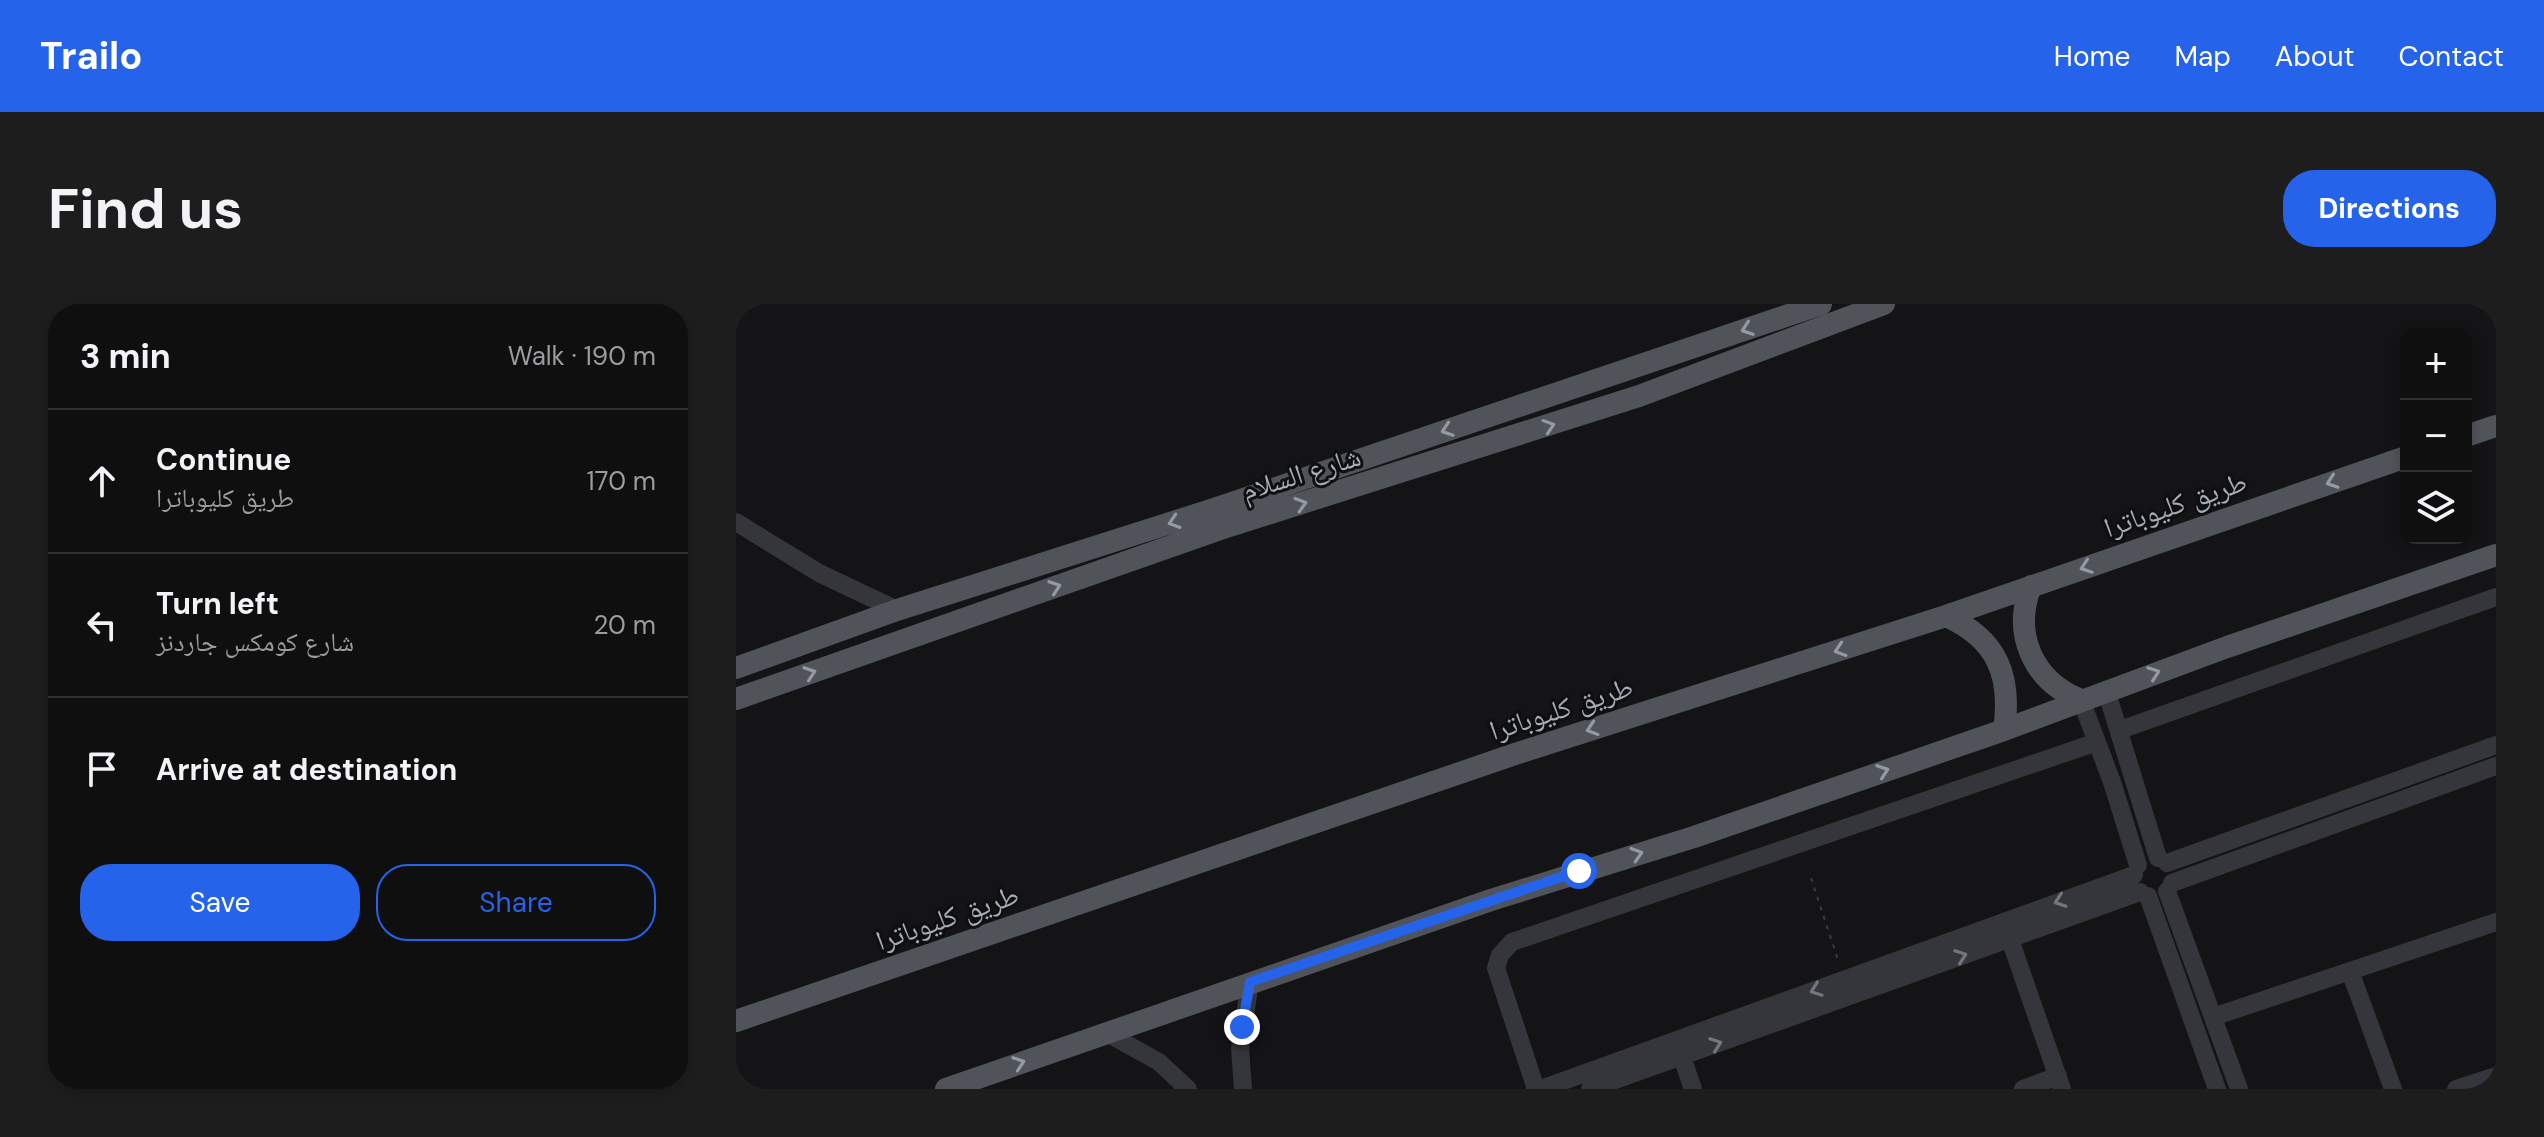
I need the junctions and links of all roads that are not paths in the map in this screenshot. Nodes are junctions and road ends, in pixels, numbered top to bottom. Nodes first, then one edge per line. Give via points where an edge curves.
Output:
1 (1821, 304) edge
2 (1884, 304) edge
3 (2496, 426) edge
4 (2472, 434) edge
5 (2400, 459) edge
6 (1217, 519) junction
7 (736, 522) edge
8 (2496, 555) edge
9 (2031, 586) junction
10 (2496, 597) edge
11 (897, 610) junction
12 (1946, 616) junction
13 (736, 668) edge
14 (2106, 690) junction
15 (736, 699) edge
16 (2081, 700) junction
17 (2004, 730) junction
18 (2120, 730) junction
19 (2097, 742) junction
20 (2496, 745) edge
21 (2496, 766) edge
22 (2131, 774) junction
23 (2112, 782) junction
24 (2359, 794) junction
25 (2366, 813) junction
26 (2162, 860) junction
27 (2140, 882) junction
28 (2170, 887) junction
29 (2496, 922) edge
30 (2006, 930) junction
31 (2350, 971) junction
32 (1250, 982) junction
33 (2213, 1017) junction
34 (736, 1021) edge
35 (1105, 1032) junction
36 (1669, 1055) junction
37 (2496, 1076) edge
38 (2060, 1083) edge
39 (946, 1089) edge
40 (1188, 1089) edge
41 (1243, 1089) edge
42 (1538, 1089) edge
43 (1590, 1089) edge
44 (1693, 1089) edge
45 (2023, 1089) edge
46 (2217, 1089) edge
47 (2239, 1089) edge
48 (2393, 1089) edge
49 (2456, 1089) edge

1 -> 6 main road, شارع السلام
6 -> 2 main road, شارع السلام via 1624,401
3 - 4 main road
5 -> 9 main road, طريق كليوباترا
6 -> 11 main road, شارع السلام
15 -> 6 main road, شارع السلام
7 - 11 street via 819,573
14 -> 8 main road
9 - 12 main road, طريق كليوباترا
9 - 16 main road via 2023,620 2030,654 2051,683
10 - 18 street
11 - 13 main road, شارع السلام
12 - 17 main road via 1977,634 1994,653 2003,679
12 -> 34 main road, طريق كليوباترا via 1518,753
14 - 16 main road
14 - 18 street
16 - 17 main road
16 - 19 street
32 -> 17 main road
18 - 22 street
19 - 23 street
19 - 42 street via 1512,942 1496,968
20 - 24 street
21 - 25 street
22 - 23 street
22 - 26 street
23 - 27 street
24 - 25 street
24 - 26 street
25 - 28 street
26 - 27 street via 2147,859
26 - 28 street via 2172,870
27 - 28 street via 2156,897
27 - 30 street
27 - 46 street
28 - 33 street
29 - 31 street
36 -> 30 street
30 -> 36 street via 1844,979
30 - 38 street
31 - 33 street
31 - 48 street
32 - 35 main road
32 - 41 street via 1240,1048
33 - 47 street
39 -> 35 main road
35 - 40 street via 1159,1062
36 - 42 street
36 - 43 street
36 - 44 street
37 - 49 street
38 - 45 street

